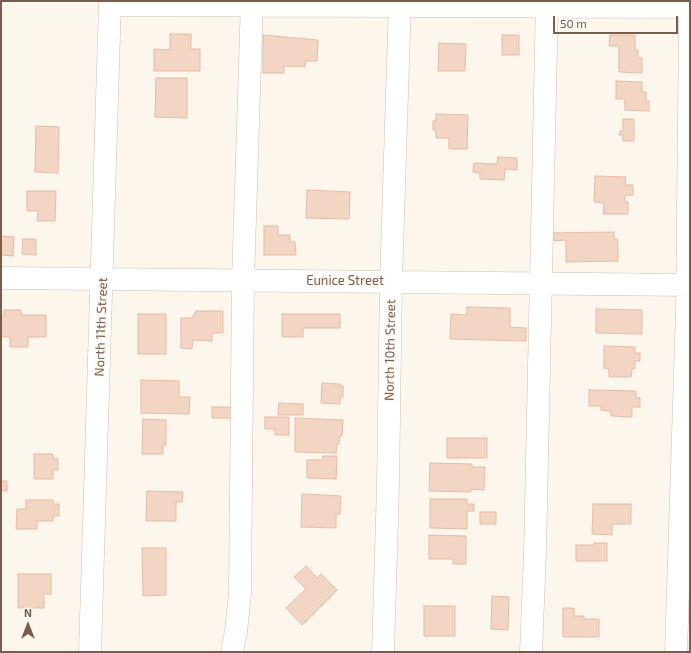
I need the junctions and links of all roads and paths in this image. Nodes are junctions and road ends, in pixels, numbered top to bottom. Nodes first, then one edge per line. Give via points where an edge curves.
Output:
1 (110, 3) edge
2 (252, 3) edge
3 (400, 4) edge
4 (547, 4) edge
5 (690, 7) edge
6 (690, 22) edge
7 (1, 278) edge
8 (103, 280) junction
9 (243, 280) junction
10 (391, 282) junction
11 (541, 283) junction
12 (689, 285) edge
13 (90, 652) edge
14 (232, 652) edge
15 (383, 652) edge
16 (531, 652) edge
17 (676, 652) edge

1 - 2 street
1 - 8 street, North 11th Street
2 - 3 street
2 - 9 street
3 - 4 street
3 - 10 street, North 10th Street
4 - 5 street
4 - 11 street
6 - 12 street
7 - 8 street, Eunice Street
8 - 9 street, Eunice Street
8 - 13 street, North 11th Street
9 - 10 street, Eunice Street
9 - 14 street via 240,593
10 - 11 street, Eunice Street
10 - 15 street, North 10th Street
11 - 12 street, Eunice Street
11 - 16 street
12 - 17 street

